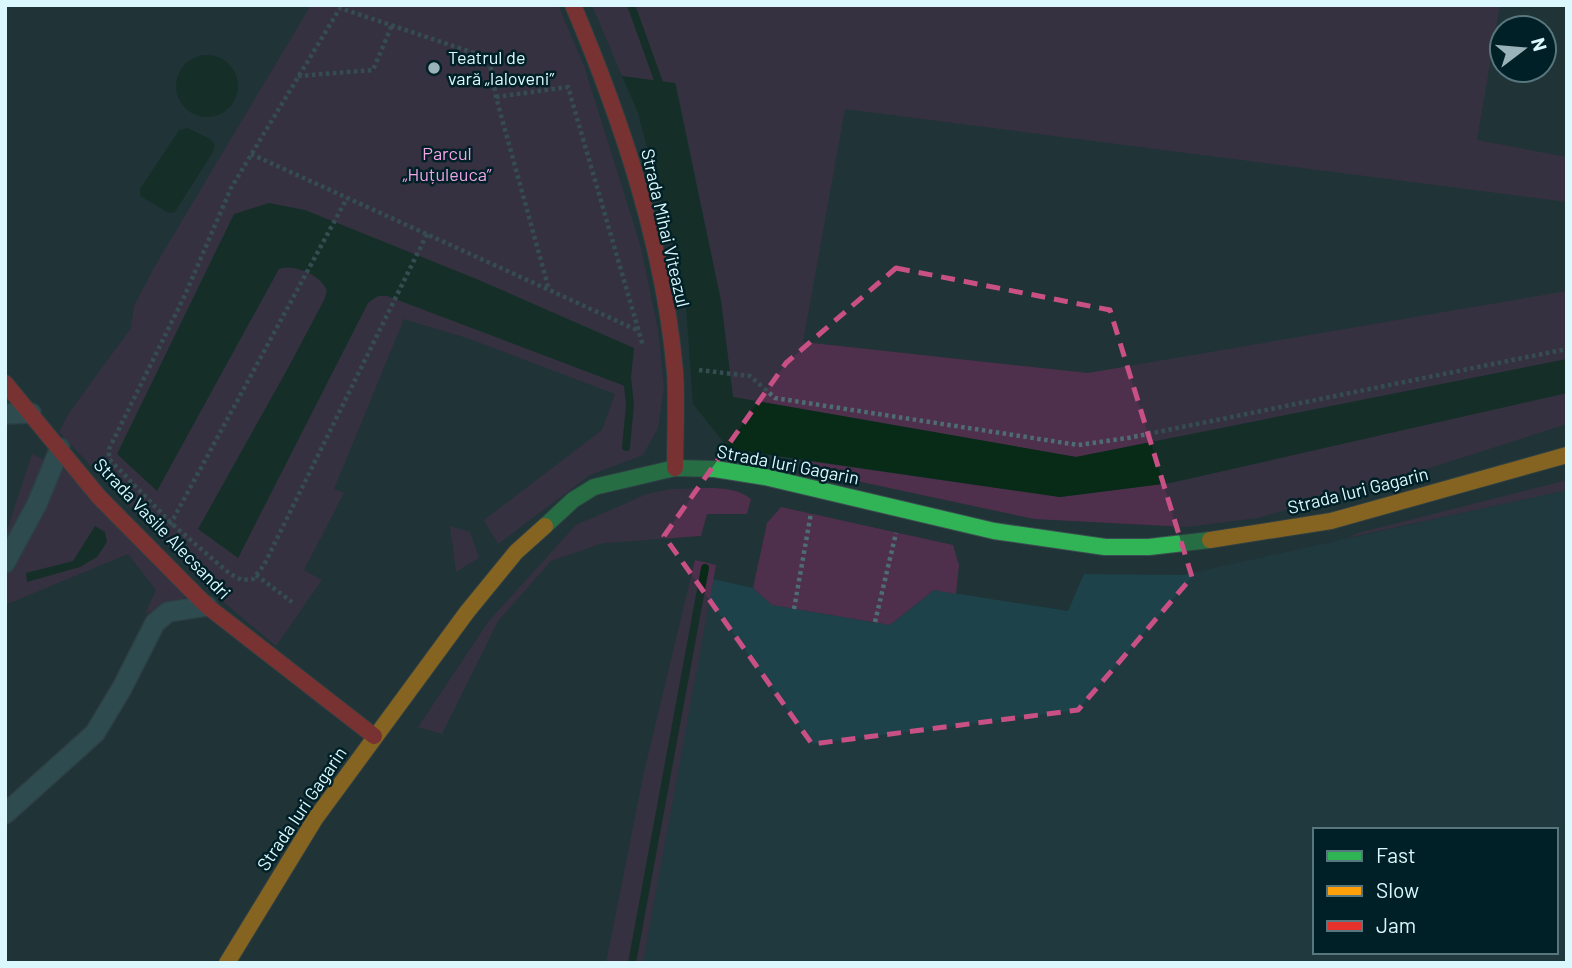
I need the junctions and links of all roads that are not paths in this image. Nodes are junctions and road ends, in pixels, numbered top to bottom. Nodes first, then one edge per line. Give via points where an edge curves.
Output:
1 (573, 5) edge
2 (5, 383) edge
3 (31, 413) junction
4 (5, 414) edge
5 (60, 448) junction
6 (1567, 456) edge
7 (675, 468) junction
8 (5, 563) edge
9 (207, 606) junction
10 (374, 736) junction
11 (5, 814) edge
12 (227, 963) edge

1 - 7 main road, Strada Mihai Viteazul via 619,120 655,259 674,368
2 - 3 main road, Strada Vasile Alecsandri
3 - 4 street
3 - 5 main road, Strada Vasile Alecsandri
5 - 8 street
5 - 9 main road, Strada Vasile Alecsandri via 99,498
6 - 7 main road, Strada Iuri Gagarin via 1331,521 1149,547 1049,541 765,477
7 - 10 main road, Strada Iuri Gagarin via 594,487 550,519 516,552
9 - 10 main road, Strada Vasile Alecsandri
9 - 11 street via 168,612 155,623 95,733
10 - 12 main road, Strada Iuri Gagarin via 314,819

